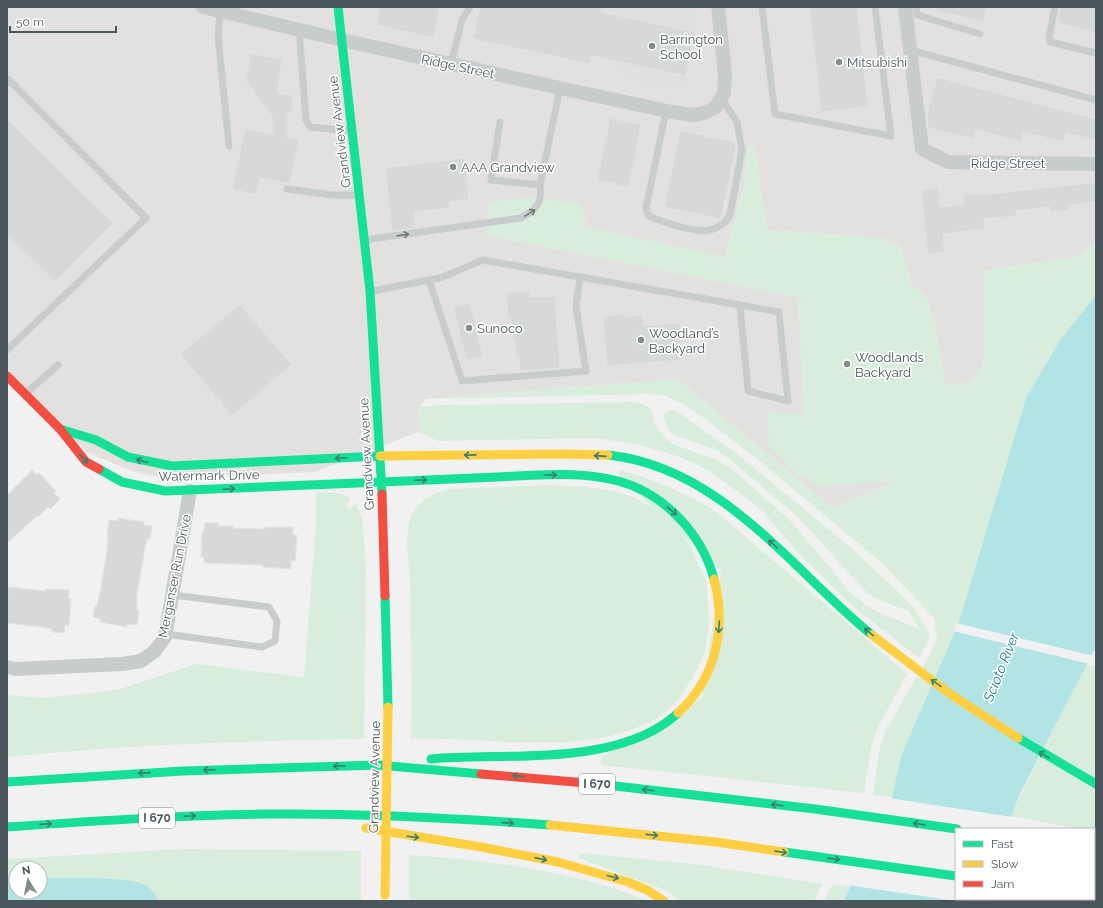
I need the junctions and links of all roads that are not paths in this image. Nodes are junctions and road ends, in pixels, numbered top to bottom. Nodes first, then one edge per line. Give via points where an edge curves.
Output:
1 (203, 7) edge
2 (338, 7) edge
3 (470, 7) edge
4 (718, 7) edge
5 (762, 7) edge
6 (875, 7) edge
7 (916, 7) edge
8 (1055, 7) edge
9 (220, 11) junction
10 (910, 13) edge
11 (299, 29) junction
12 (980, 34) dead end
13 (342, 40) junction
14 (910, 50) junction
15 (1096, 53) edge
16 (451, 64) junction
17 (7, 83) edge
18 (560, 88) junction
19 (1096, 100) edge
20 (718, 103) junction
21 (666, 111) junction
22 (500, 122) dead end
23 (352, 131) junction
24 (229, 146) dead end
25 (1096, 164) edge
26 (540, 185) junction
27 (287, 189) dead end
28 (360, 195) junction
29 (364, 240) junction
30 (580, 277) junction
31 (429, 280) junction
32 (370, 291) junction
33 (740, 305) junction
34 (7, 350) edge
35 (58, 365) dead end
36 (7, 376) edge
37 (25, 394) junction
38 (60, 429) junction
39 (380, 456) junction
40 (382, 482) junction
41 (190, 490) junction
42 (172, 595) junction
43 (166, 634) junction
44 (7, 667) edge
45 (378, 765) junction
46 (7, 782) edge
47 (1096, 784) edge
48 (306, 814) junction
49 (7, 827) edge
50 (955, 829) edge
51 (955, 876) edge
52 (385, 898) edge
53 (664, 901) edge

1 - 9 street, Ridge Street
2 - 13 main road, Grandview Avenue
3 - 16 lane via 462,20
4 - 20 street via 726,74 724,93
5 - 6 lane via 775,114 892,136
7 - 10 lane
8 - 15 lane via 1050,42
9 - 11 street, Ridge Street
9 - 24 lane via 218,36
10 - 12 lane
10 - 14 street
11 - 13 street, Ridge Street
11 - 23 lane via 306,120 310,127
13 - 16 street, Ridge Street
13 - 23 main road, Grandview Avenue
14 - 19 lane
14 - 25 street, Ridge Street via 922,149 948,162
16 - 18 street, Ridge Street
17 - 34 lane via 9,80 146,218
18 - 21 street, Ridge Street
18 - 26 lane
20 - 21 street, Ridge Street via 704,113 693,115
20 - 21 lane via 737,122 742,150 730,215 725,223 698,231 654,219 648,215 646,208
22 - 26 lane via 491,180
23 - 28 main road, Grandview Avenue
29 -> 26 lane via 521,218 534,211 540,204
27 - 28 lane via 332,195
28 - 29 main road, Grandview Avenue
29 - 32 main road, Grandview Avenue
30 - 31 lane via 483,260
30 - 31 lane via 576,306 586,371 462,381
30 - 33 lane
31 - 32 lane
32 - 39 main road, Grandview Avenue
33 - 33 lane via 779,312 788,401 748,391
35 - 37 lane
36 - 37 main road, Watermark Drive
37 - 38 main road, Watermark Drive
39 -> 38 main road, Watermark Drive via 172,466 128,457 96,440
38 -> 41 main road, Watermark Drive via 86,462 122,482 164,491
39 - 40 main road, Grandview Avenue
47 -> 39 main road, Watermark Drive via 988,720 899,656 837,606 771,541 712,492 666,469 629,458 578,454
41 -> 40 main road, Watermark Drive
40 -> 45 main road, Watermark Drive via 539,475 615,480 636,488 675,512 691,530 711,568 719,596 720,618 712,666 700,687 669,723 646,735 598,751 461,755
40 - 52 main road, Grandview Avenue, bridge via 388,707
41 - 42 street, Merganser Run Drive
42 - 43 street, Merganser Run Drive
42 - 43 lane via 269,606 278,621 275,641 262,647
43 - 44 street, Merganser Run Drive via 155,651 140,661 16,669
45 -> 46 main road, I 670 via 183,771
50 -> 45 main road, I 670 via 816,809 601,784
49 -> 48 main road, I 670 via 194,816
48 -> 51 main road, I 670 via 405,816 595,829 707,841
48 -> 53 main road via 393,835 466,844 575,866 622,879 655,894

